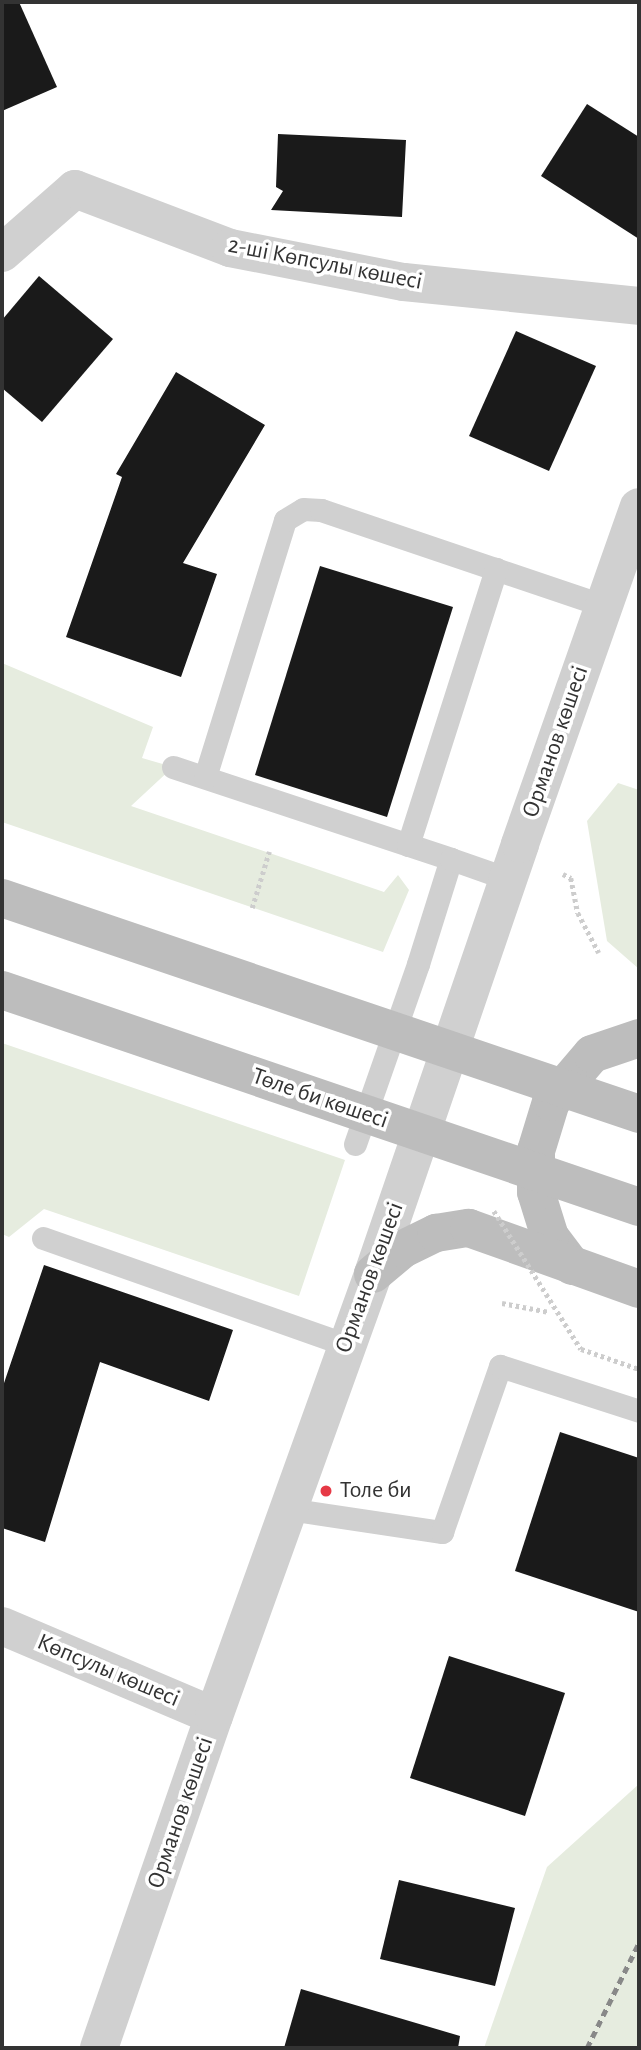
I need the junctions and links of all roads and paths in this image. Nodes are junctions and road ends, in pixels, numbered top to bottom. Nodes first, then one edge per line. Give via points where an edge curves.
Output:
1 (2, 253) edge
2 (639, 306) edge
3 (639, 507) edge
4 (496, 569) junction
5 (605, 606) junction
6 (173, 767) dead end
7 (205, 777) junction
8 (408, 845) junction
9 (269, 852) dead end
10 (450, 859) junction
11 (556, 869) dead end
12 (508, 878) junction
13 (2, 898) edge
14 (252, 908) dead end
15 (599, 953) dead end
16 (2, 990) edge
17 (639, 1038) edge
18 (639, 1114) edge
19 (355, 1143) dead end
20 (639, 1207) edge
21 (494, 1211) dead end
22 (43, 1238) dead end
23 (572, 1266) junction
24 (373, 1274) junction
25 (639, 1289) edge
26 (346, 1345) junction
27 (639, 1369) edge
28 (639, 1412) edge
29 (288, 1509) junction
30 (2, 1626) edge
31 (214, 1716) junction
32 (99, 2048) edge

1 - 2 street, 2-ші Көпсулы көшесі via 75,189 230,248 404,282
3 - 5 street, Орманов көшесі
4 - 5 lane
4 - 7 lane via 321,510 303,509 285,520
4 - 8 lane
5 - 12 street, Орманов көшесі
6 - 7 lane
7 - 8 lane
8 - 10 lane
9 - 14 path
10 - 12 lane
10 - 19 lane
11 - 15 path via 571,878 578,914
12 - 24 street, Орманов көшесі
13 - 18 main road, bridge
16 - 20 main road, Төле би көшесі, bridge
17 - 23 main road via 592,1054 551,1102 536,1151 536,1192 550,1237
21 - 27 path, bridge via 581,1349
22 - 26 lane
23 - 24 main road via 469,1228 436,1233 402,1249
23 - 25 main road
24 - 26 street, Орманов көшесі
26 - 29 street, Орманов көшесі
28 - 29 lane via 500,1366 442,1532
29 - 31 street, Орманов көшесі
30 - 31 street, Көпсулы көшесі
31 - 32 street, Орманов көшесі

